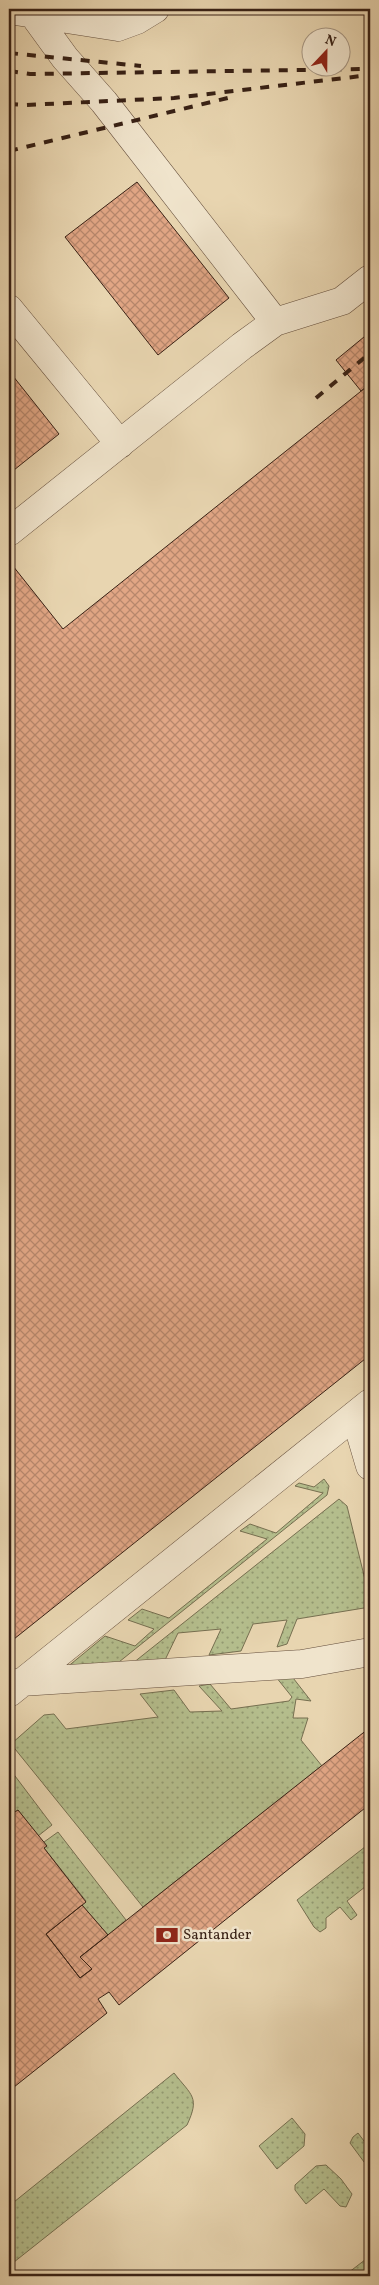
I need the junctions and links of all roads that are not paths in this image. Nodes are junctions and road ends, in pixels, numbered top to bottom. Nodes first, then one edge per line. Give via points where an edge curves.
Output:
1 (155, 9) edge
2 (21, 12) edge
3 (370, 279) edge
4 (9, 309) edge
5 (275, 322) junction
6 (120, 444) junction
7 (9, 532) edge
8 (365, 1413) edge
9 (370, 1466) edge
10 (370, 1652) edge
11 (15, 1688) edge

1 - 2 lane via 118,27
2 - 5 lane via 104,102
3 - 5 lane via 342,302
4 - 6 lane
5 - 6 lane
6 - 7 lane
8 - 9 lane
8 - 11 lane
10 - 11 lane via 302,1664

